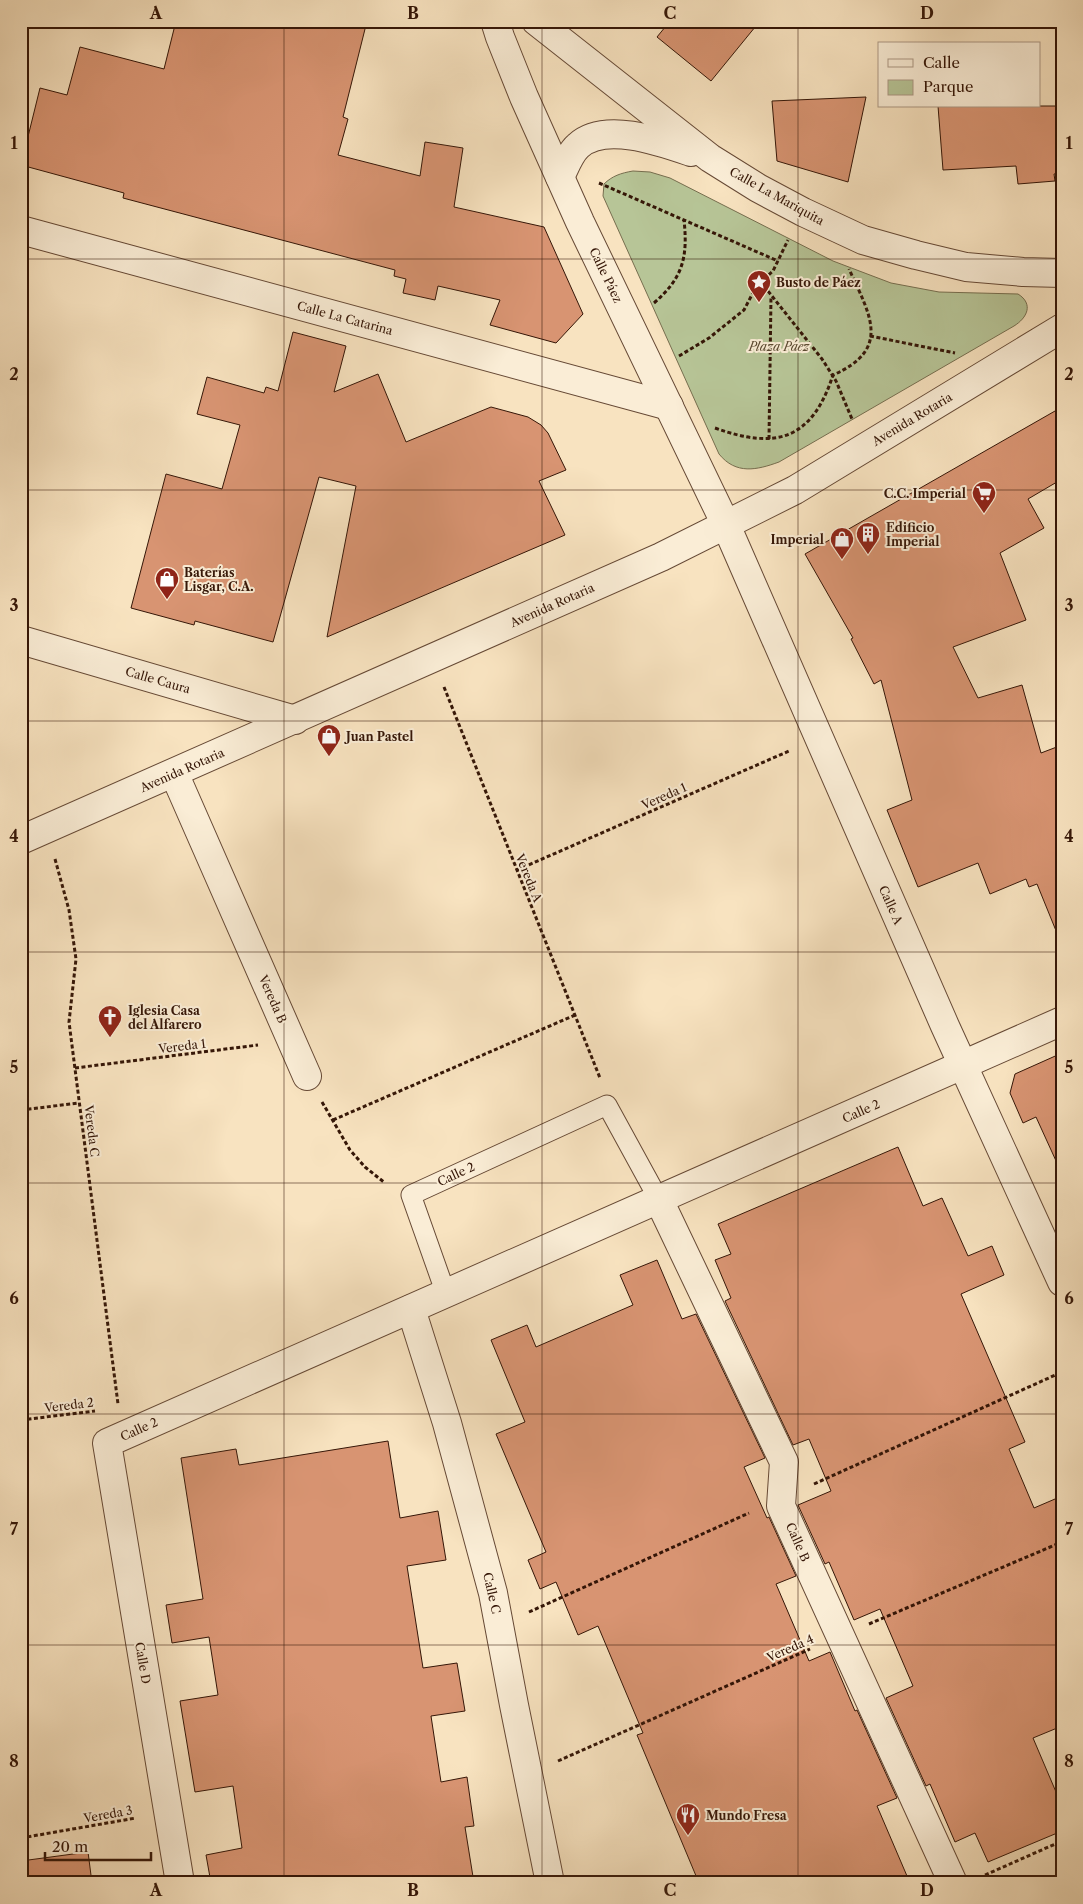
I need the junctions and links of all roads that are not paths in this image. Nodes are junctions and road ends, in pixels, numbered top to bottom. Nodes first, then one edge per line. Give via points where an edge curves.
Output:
1 (495, 21) edge
2 (536, 21) edge
3 (710, 158) junction
4 (560, 176) junction
5 (21, 230) edge
6 (1062, 273) edge
7 (1062, 328) edge
8 (672, 412) junction
9 (726, 525) junction
10 (21, 640) edge
11 (295, 720) junction
12 (174, 773) junction
13 (21, 840) edge
14 (1062, 1021) edge
15 (963, 1066) junction
16 (307, 1076) road end
17 (659, 1200) junction
18 (1062, 1282) edge
19 (446, 1294) junction
20 (411, 1309) junction
21 (114, 1440) joint
22 (965, 1881) edge
23 (180, 1883) edge
24 (550, 1883) edge

1 - 4 street, Calle Páez
2 - 3 street, Calle La Mariquita
3 - 4 street via 639,136 619,134 588,139 578,146
3 - 6 street, Calle La Mariquita via 802,212 862,240 966,267
4 - 8 street, Calle Páez
5 - 8 street, Calle La Catarina
7 - 9 street, Avenida Rotaria via 795,490
8 - 9 street, Calle Páez
9 - 11 street, Avenida Rotaria
9 - 15 street, Calle A
10 - 11 street, Calle Caura
11 - 12 street, Avenida Rotaria
12 - 13 street, Avenida Rotaria
12 - 16 street, Vereda B
14 - 15 street, Calle 2
15 - 17 street, Calle 2
15 - 18 street, Calle A
17 - 19 street, Calle 2
17 - 19 lane, Calle 2 via 607,1105 411,1195
17 - 22 street, Calle B via 784,1462 781,1506 840,1636
19 - 20 street, Calle 2
20 - 21 street, Calle 2
20 - 24 street, Calle C via 447,1423 493,1593
21 - 23 street, Calle D

